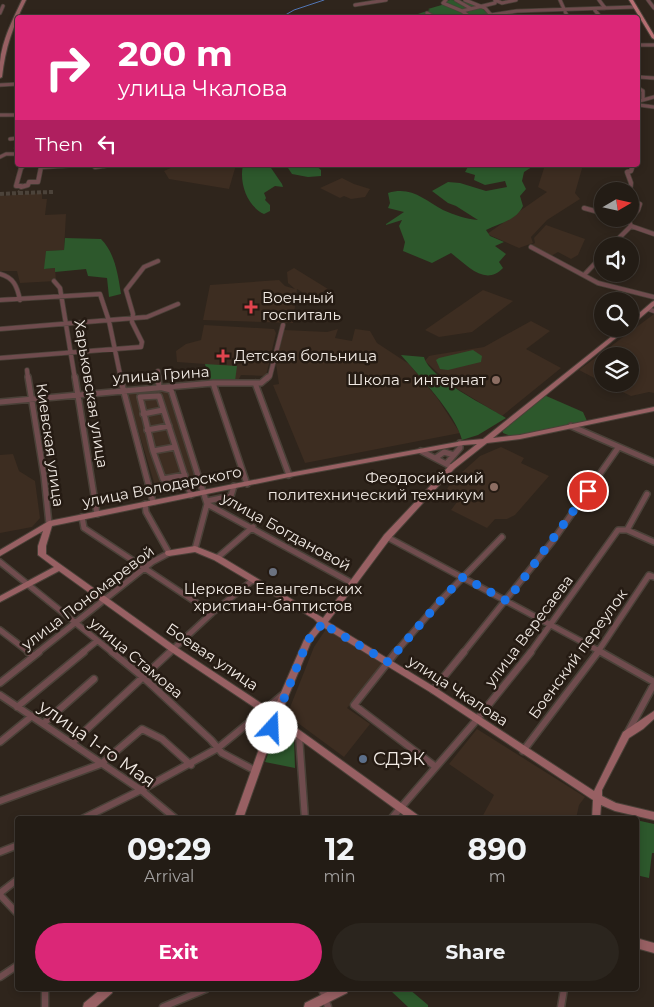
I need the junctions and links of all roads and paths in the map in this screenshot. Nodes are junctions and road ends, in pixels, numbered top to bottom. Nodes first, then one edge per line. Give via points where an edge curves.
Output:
1 (24, 0) edge
2 (386, 0) edge
3 (446, 0) edge
4 (456, 0) edge
5 (465, 0) edge
6 (495, 0) edge
7 (516, 0) edge
8 (560, 0) edge
9 (599, 0) edge
10 (631, 0) edge
11 (648, 0) edge
12 (3, 6) dead end
13 (355, 6) dead end
14 (482, 6) junction
15 (605, 8) junction
16 (635, 8) junction
17 (654, 8) edge
18 (470, 9) junction
19 (563, 9) junction
20 (594, 9) junction
21 (546, 10) junction
22 (462, 11) junction
23 (0, 12) edge
24 (427, 13) dead end
25 (506, 13) joint
26 (17, 15) edge
27 (431, 15) edge
28 (467, 15) edge
29 (491, 15) joint
30 (543, 15) edge
31 (566, 15) edge
32 (599, 15) edge
33 (639, 15) edge
34 (640, 16) edge
35 (15, 19) edge
36 (654, 38) edge
37 (640, 45) edge
38 (654, 45) edge
39 (0, 75) edge
40 (640, 77) edge
41 (654, 79) edge
42 (640, 82) edge
43 (15, 84) edge
44 (0, 85) edge
45 (640, 89) edge
46 (654, 97) edge
47 (643, 100) junction
48 (640, 101) edge
49 (640, 105) edge
50 (654, 108) edge
51 (0, 115) edge
52 (15, 115) edge
53 (10, 139) dead end
54 (15, 139) edge
55 (15, 154) edge
56 (0, 157) edge
57 (23, 167) edge
58 (41, 167) edge
59 (632, 167) edge
60 (631, 182) edge
61 (584, 208) dead end
62 (594, 211) edge
63 (629, 228) edge
64 (637, 228) edge
65 (654, 234) edge
66 (620, 237) edge
67 (530, 246) dead end
68 (158, 261) dead end
69 (594, 264) edge
70 (0, 274) edge
71 (585, 274) junction
72 (54, 281) dead end
73 (62, 296) junction
74 (654, 297) edge
75 (0, 300) edge
76 (20, 300) junction
77 (654, 303) edge
78 (178, 304) dead end
79 (651, 310) edge
80 (134, 318) junction
81 (639, 318) edge
82 (109, 321) junction
83 (67, 324) junction
84 (283, 325) dead end
85 (0, 329) edge
86 (614, 337) edge
87 (115, 349) junction
88 (72, 352) junction
89 (0, 358) edge
90 (27, 370) dead end
91 (158, 370) dead end
92 (214, 383) junction
93 (256, 383) junction
94 (159, 387) junction
95 (123, 390) junction
96 (79, 394) junction
97 (33, 398) junction
98 (0, 402) edge
99 (654, 409) edge
100 (164, 410) junction
101 (143, 414) junction
102 (169, 426) junction
103 (571, 426) junction
104 (501, 428) junction
105 (147, 430) junction
106 (515, 438) junction
107 (485, 441) junction
108 (461, 443) junction
109 (175, 447) junction
110 (618, 448) junction
111 (474, 450) junction
112 (154, 451) junction
113 (421, 451) junction
114 (454, 455) junction
115 (437, 457) junction
116 (654, 462) edge
117 (450, 465) junction
118 (185, 475) junction
119 (289, 475) junction
120 (247, 484) junction
121 (234, 486) junction
122 (204, 492) junction
123 (647, 494) dead end
124 (191, 495) junction
125 (154, 502) junction
126 (207, 502) junction
127 (145, 504) junction
128 (97, 514) junction
129 (82, 517) junction
130 (49, 524) junction
131 (253, 527) junction
132 (627, 530) junction
133 (387, 537) junction
134 (502, 537) dead end
135 (654, 542) edge
136 (195, 550) junction
137 (0, 553) edge
138 (169, 553) junction
139 (218, 558) junction
140 (0, 562) edge
141 (59, 568) junction
142 (146, 568) junction
143 (463, 577) junction
144 (654, 577) edge
145 (253, 580) junction
146 (352, 583) junction
147 (27, 585) junction
148 (0, 599) edge
149 (104, 599) junction
150 (507, 601) junction
151 (212, 613) junction
152 (324, 622) junction
153 (76, 624) junction
154 (551, 624) junction
155 (0, 630) edge
156 (97, 641) junction
157 (173, 649) junction
158 (599, 651) junction
159 (33, 656) junction
160 (388, 662) junction
161 (144, 678) junction
162 (94, 679) dead end
163 (0, 683) edge
164 (654, 683) edge
165 (433, 690) junction
166 (285, 692) junction
167 (0, 694) edge
168 (17, 707) junction
169 (262, 711) junction
170 (654, 714) edge
171 (32, 716) junction
172 (275, 717) junction
173 (477, 720) junction
174 (44, 723) junction
175 (626, 735) junction
176 (299, 736) junction
177 (0, 742) edge
178 (72, 743) junction
179 (218, 748) junction
180 (523, 751) junction
181 (102, 764) junction
182 (190, 765) junction
183 (436, 767) junction
184 (256, 772) junction
185 (141, 790) junction
186 (598, 797) junction
187 (0, 801) edge
188 (401, 808) junction
189 (88, 816) edge
190 (172, 816) edge
191 (241, 816) edge
192 (305, 816) edge
193 (394, 816) edge
194 (412, 816) edge
195 (596, 816) edge
196 (654, 816) edge
197 (15, 846) edge
198 (0, 852) edge
199 (15, 882) edge
200 (0, 894) edge
201 (15, 911) edge
202 (639, 944) edge
203 (654, 948) edge
204 (15, 967) edge
205 (0, 977) edge
206 (45, 991) edge
207 (106, 991) edge
208 (201, 991) edge
209 (339, 991) edge
210 (564, 991) edge
211 (325, 998) edge
212 (45, 1007) edge
213 (88, 1007) edge
214 (163, 1007) edge
215 (309, 1007) edge
216 (561, 1007) edge

1 - 26 main road
2 - 13 street
3 - 22 street via 443,3
4 - 18 street
5 - 14 street
6 - 7 street via 502,3
6 - 14 street via 495,4
8 - 19 street
9 - 15 street
10 - 16 main road
11 - 17 street
12 - 23 street
14 - 18 street
14 - 29 street
15 - 16 street
15 - 20 street
16 - 33 main road
18 - 22 street
19 - 20 street
19 - 21 street
19 - 31 street
20 - 32 street
21 - 25 street
21 - 30 street
22 - 28 street
24 - 27 street
25 - 29 street
34 - 36 main road
35 - 39 main road via 6,38
37 - 38 street
40 - 41 street
41 - 42 street
43 - 44 street
45 - 47 street
46 - 47 street
47 - 48 street
49 - 50 street
51 - 52 street
53 - 54 street
55 - 56 street
57 - 58 street via 16,186 38,182
59 - 60 street via 627,172
61 - 62 street
63 - 66 street
64 - 65 street
67 - 71 street
68 - 80 street via 144,267 126,290
69 - 71 street
70 - 76 street via 16,282
71 - 74 street via 598,282
72 - 73 street, Харьковская улица
73 - 76 street
73 - 82 street via 100,294
73 - 83 street, Харьковская улица
75 - 76 street
77 - 79 main road
78 - 80 street
79 - 81 main road
80 - 82 street
80 - 87 street via 132,322 142,342 141,347
82 - 83 street
82 - 87 street
83 - 85 street
83 - 88 street, Харьковская улица
84 - 93 street via 270,376
86 - 104 main road
87 - 88 street
87 - 95 street
88 - 89 street
88 - 96 street, Харьковская улица
90 - 97 street, Киевская улица
91 - 94 street
92 - 93 street, улица Грина
92 - 94 street, улица Грина
92 - 120 street
93 - 119 street
94 - 95 street, улица Грина
94 - 122 street via 171,390
95 - 96 street, улица Грина
95 - 125 street
96 - 97 street, улица Грина
96 - 128 street, Харьковская улица
97 - 98 street, улица Грина
97 - 130 street, Киевская улица
99 - 103 main road
100 - 101 street
100 - 101 street via 159,396 140,397
100 - 102 street
101 - 105 street
102 - 105 street
102 - 109 street
103 - 106 main road
103 - 110 street
104 - 106 main road via 502,435
104 - 107 main road
104 - 108 main road
105 - 112 street
106 - 107 main road, улица Володарского
106 - 111 main road
107 - 108 main road, улица Володарского
107 - 111 main road
108 - 111 main road via 473,444
108 - 113 main road, улица Володарского
108 - 114 street
109 - 112 street
109 - 118 street
110 - 116 street
110 - 150 street via 601,476
111 - 117 main road
112 - 118 street via 163,479
113 - 115 street
113 - 119 main road, улица Володарского
114 - 115 street via 444,452
114 - 117 street
115 - 117 street
117 - 133 main road
118 - 124 street
119 - 120 main road, улица Володарского
120 - 121 main road, улица Володарского
121 - 122 main road, улица Володарского
121 - 126 street via 231,496
122 - 124 main road, улица Володарского
122 - 126 street
123 - 132 street
124 - 125 main road, улица Володарского
125 - 127 main road, улица Володарского
126 - 131 street, улица Богдановой
126 - 136 street
127 - 128 main road, улица Володарского
127 - 138 street via 146,512
128 - 129 main road, улица Володарского
129 - 130 main road, улица Володарского
129 - 142 street via 84,528
130 - 137 main road, улица Володарского
130 - 141 main road, Боевая улица via 42,555
131 - 139 street
131 - 146 street, улица Богдановой
132 - 135 street
132 - 154 street, улица Вересаева via 618,530 602,549
133 - 143 street
133 - 146 main road
134 - 143 street
136 - 138 main road, улица Чкалова
136 - 139 main road, улица Чкалова
138 - 142 street, улица Пономаревой
139 - 145 main road, улица Чкалова
140 - 147 street, улица Стамова
141 - 147 main road
141 - 149 main road, Боевая улица
142 - 149 street, улица Пономаревой
142 - 151 street
143 - 150 street
143 - 160 street
144 - 158 street, Боенский переулок via 649,575
145 - 151 street
145 - 152 main road, улица Чкалова
146 - 152 main road
147 - 148 main road
147 - 153 street, улица Стамова
149 - 153 street, улица Пономаревой
149 - 157 main road, Боевая улица
150 - 154 street
150 - 165 street
151 - 157 street
152 - 160 main road, улица Чкалова
152 - 166 main road via 308,640
153 - 156 street, улица Стамова
153 - 159 street, улица Пономаревой
154 - 158 street
154 - 173 street, улица Вересаева
155 - 159 street
156 - 161 street, улица Стамова
156 - 168 street
157 - 161 street
157 - 169 main road, Боевая улица
158 - 164 street
158 - 180 street, Боенский переулок
159 - 163 street, улица Пономаревой
160 - 165 main road, улица Чкалова
160 - 183 street via 354,705
161 - 178 street
161 - 179 street, улица Стамова
162 - 174 street
164 - 175 street
165 - 173 main road, улица Чкалова
166 - 169 street
166 - 172 main road
167 - 168 street, улица 1-го Мая
168 - 171 street, улица 1-го Мая
169 - 172 main road, Боевая улица
169 - 179 street
170 - 175 main road
171 - 174 street, улица 1-го Мая
171 - 177 street
172 - 176 main road, Боевая улица
172 - 184 main road
173 - 180 main road, улица Чкалова
173 - 183 street, улица Вересаева
174 - 178 street, улица 1-го Мая
175 - 186 main road via 598,790
176 - 188 main road, Боевая улица
176 - 192 street
178 - 181 street, улица 1-го Мая
179 - 182 street
179 - 184 street, улица Стамова
180 - 186 main road, улица Чкалова
181 - 182 street via 142,729 176,750
181 - 185 street, улица 1-го Мая
181 - 187 street
182 - 185 street
183 - 188 street, улица Вересаева
184 - 191 main road
185 - 189 street
185 - 190 street, улица 1-го Мая
186 - 195 main road
186 - 196 main road, улица Чкалова via 614,807
188 - 193 street, улица Вересаева
188 - 194 main road, Боевая улица
197 - 198 street
199 - 200 street
200 - 201 street
202 - 203 main road
204 - 205 street
206 - 212 street
207 - 213 main road
208 - 214 street
209 - 211 main road
210 - 216 street
211 - 215 main road

